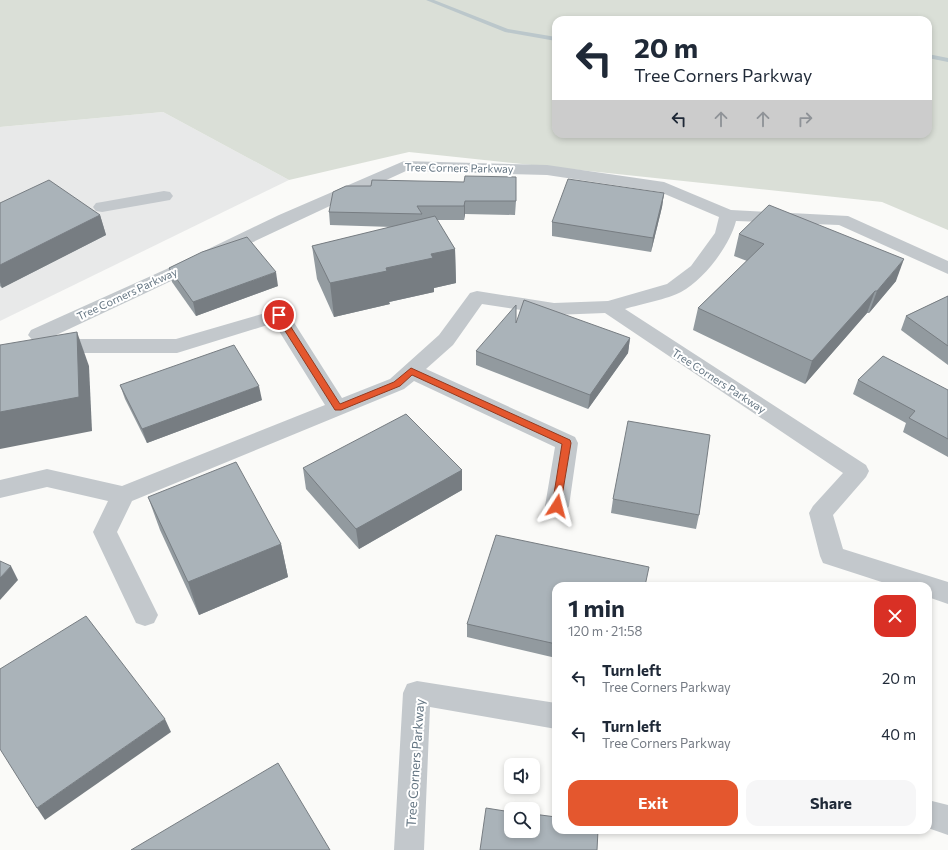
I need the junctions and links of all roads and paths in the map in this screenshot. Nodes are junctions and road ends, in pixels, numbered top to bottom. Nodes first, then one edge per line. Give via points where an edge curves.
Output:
1 (164, 196) dead end
2 (102, 207) dead end
3 (728, 215) junction
4 (948, 268) edge
5 (609, 307) junction
6 (411, 371) junction
7 (338, 408) junction
8 (0, 489) edge
9 (123, 495) junction
10 (557, 506) dead end
11 (914, 582) edge
12 (932, 588) edge
13 (948, 593) edge
14 (145, 615) dead end
15 (552, 715) edge
16 (932, 815) edge
17 (948, 820) edge
18 (410, 850) edge

1 - 2 street
3 - 4 street, Tree Corners Parkway via 842,220
3 - 5 street via 724,233 698,270 674,288
3 - 7 street, Tree Corners Parkway via 664,187 547,170 404,166 38,335 49,346 177,346 279,315
5 - 6 street via 554,309 477,297 446,340
5 - 11 street, Tree Corners Parkway via 858,471 821,513 832,556
6 - 7 street via 397,384
6 - 10 street via 567,443
7 - 9 street
8 - 9 street via 47,478
9 - 14 street via 105,532
12 - 13 street, Tree Corners Parkway
15 - 18 street, Tree Corners Parkway via 417,693
16 - 17 street

